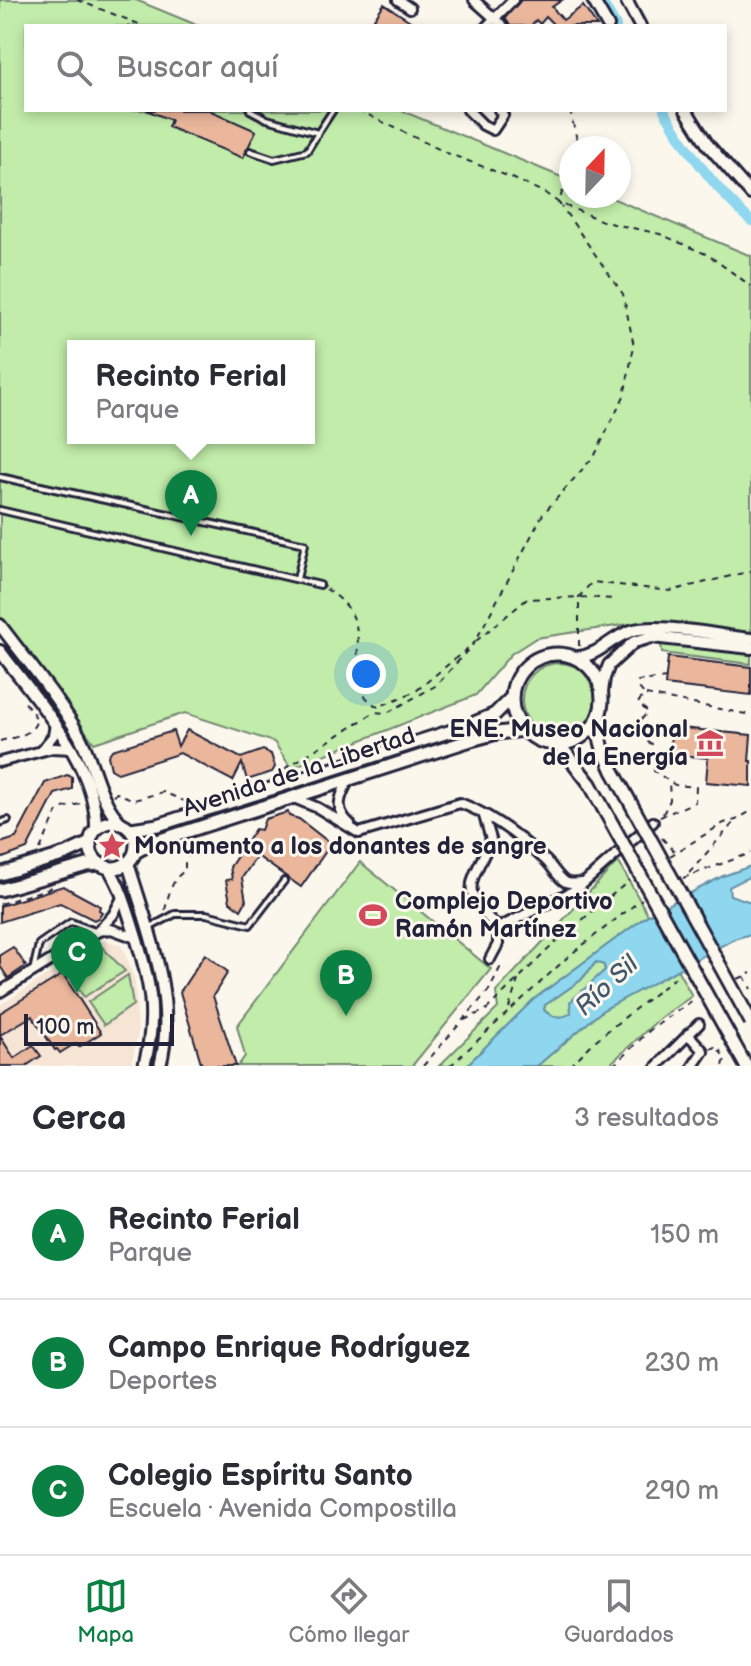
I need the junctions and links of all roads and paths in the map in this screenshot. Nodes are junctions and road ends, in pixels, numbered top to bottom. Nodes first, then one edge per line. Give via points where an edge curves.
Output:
1 (77, 0) edge
2 (398, 0) edge
3 (474, 0) edge
4 (513, 0) edge
5 (593, 0) edge
6 (626, 0) edge
7 (410, 8) dead end
8 (495, 19) junction
9 (139, 24) edge
10 (489, 24) edge
11 (501, 24) edge
12 (607, 24) edge
13 (639, 24) edge
14 (254, 112) edge
15 (332, 112) edge
16 (362, 112) edge
17 (470, 112) edge
18 (501, 112) edge
19 (570, 112) edge
20 (687, 112) edge
21 (318, 133) junction
22 (576, 136) edge
23 (250, 151) dead end
24 (751, 194) edge
25 (559, 203) edge
26 (563, 208) edge
27 (571, 208) edge
28 (751, 286) edge
29 (0, 477) edge
30 (0, 510) edge
31 (751, 571) edge
32 (297, 579) junction
33 (320, 585) joint
34 (579, 597) junction
35 (615, 599) dead end
36 (0, 625) edge
37 (751, 639) edge
38 (475, 642) junction
39 (751, 648) edge
40 (0, 651) edge
41 (577, 654) junction
42 (667, 678) dead end
43 (602, 692) junction
44 (644, 694) junction
45 (512, 697) junction
46 (23, 699) dead end
47 (751, 715) edge
48 (596, 723) junction
49 (55, 724) junction
50 (525, 730) junction
51 (0, 741) edge
52 (559, 744) junction
53 (72, 749) junction
54 (39, 751) junction
55 (0, 762) edge
56 (274, 776) dead end
57 (350, 778) junction
58 (669, 781) junction
59 (290, 797) junction
60 (104, 799) junction
61 (92, 800) junction
62 (187, 802) dead end
63 (751, 811) edge
64 (484, 815) junction
65 (663, 815) junction
66 (8, 820) dead end
67 (736, 820) junction
68 (653, 822) junction
69 (0, 823) edge
70 (126, 826) junction
71 (96, 830) junction
72 (370, 831) junction
73 (507, 831) junction
74 (491, 836) junction
75 (198, 839) dead end
76 (90, 843) junction
77 (40, 850) dead end
78 (135, 852) junction
79 (675, 853) junction
80 (751, 853) edge
81 (663, 860) dead end
82 (128, 863) junction
83 (105, 866) junction
84 (0, 874) edge
85 (560, 875) junction
86 (638, 875) dead end
87 (687, 876) junction
88 (284, 881) dead end
89 (675, 882) dead end
90 (582, 883) junction
91 (0, 890) edge
92 (651, 894) dead end
93 (123, 896) junction
94 (548, 903) junction
95 (168, 918) junction
96 (498, 928) junction
97 (147, 929) junction
98 (97, 932) junction
99 (136, 938) junction
100 (490, 959) joint
101 (32, 972) junction
102 (751, 973) edge
103 (677, 976) dead end
104 (744, 976) junction
105 (518, 979) junction
106 (731, 982) dead end
107 (751, 989) edge
108 (0, 992) edge
109 (704, 995) dead end
110 (508, 1011) junction
111 (464, 1020) junction
112 (751, 1022) edge
113 (699, 1024) dead end
114 (688, 1034) junction
115 (703, 1051) junction
116 (144, 1066) edge
117 (160, 1066) edge
118 (423, 1066) edge
119 (450, 1066) edge
120 (570, 1066) edge
121 (613, 1066) edge
122 (657, 1066) edge
123 (693, 1066) edge
124 (723, 1066) edge
125 (746, 1066) edge

1 - 9 path
2 - 7 street
3 - 8 street
4 - 8 street
5 - 12 street
6 - 13 street
8 - 10 street
8 - 11 street
14 - 21 lane
15 - 21 lane
16 - 25 path
17 - 18 street via 493,130
19 - 22 path
20 - 24 street
21 - 23 lane via 307,151 274,159
26 - 38 path via 623,294 634,346 624,396 595,455 543,514
27 - 28 path via 660,234 708,255
29 - 32 lane via 305,544
30 - 32 lane
31 - 34 path via 670,591 592,582
32 - 33 lane
33 - 38 path via 352,610 358,628 358,681 362,694 378,707 416,691
34 - 35 path
34 - 38 path via 527,599
34 - 41 path
36 - 60 street via 72,723
37 - 41 street via 650,628 631,631 595,654
38 - 56 path via 437,685 387,713 375,712
39 - 43 street via 652,637 634,642 609,665
40 - 49 street
41 - 43 main road via 594,672
41 - 45 main road via 555,654 530,663 517,679
42 - 44 path via 638,681
43 - 48 main road
44 - 47 path
44 - 58 path via 638,703 648,712 639,722 648,729 644,740 657,754 654,771
45 - 50 main road
45 - 70 main road, Avenida de la Libertad via 495,714 467,726 158,825
46 - 51 path via 36,726
48 - 52 main road via 582,737
48 - 112 main road, bridge via 613,771
49 - 53 street
49 - 54 street via 53,736
50 - 52 main road via 541,741
50 - 57 main road, Avenida de la Libertad via 471,740
52 - 125 main road, bridge via 590,784
53 - 54 street
53 - 61 street
54 - 55 street
57 - 59 main road, Avenida de la Libertad
57 - 72 street via 340,801 341,814 351,825
58 - 65 path via 670,800
58 - 65 path via 696,787 695,802
59 - 72 street via 354,831
59 - 78 main road, Avenida de la Libertad
60 - 62 path via 117,793 134,800 163,792
60 - 70 street
61 - 71 street
61 - 77 path via 59,809
63 - 67 path
64 - 72 street via 455,802
64 - 73 street
64 - 74 street
65 - 68 path
66 - 69 lane
67 - 79 path
67 - 87 path
68 - 79 path
68 - 90 street
70 - 71 main road via 107,822
70 - 78 main road via 136,840
71 - 76 main road
73 - 74 street
73 - 85 street
74 - 96 street via 470,891 474,903
75 - 95 path via 185,871 173,884 165,909
76 - 83 main road
76 - 84 main road
78 - 82 main road
79 - 81 path
80 - 87 path
82 - 83 main road
82 - 97 street
83 - 91 main road via 87,865
83 - 93 street
85 - 90 street via 568,884
85 - 94 street
86 - 105 path
87 - 89 path
88 - 95 lane via 250,925 206,914
90 - 94 street
92 - 110 path via 570,955
93 - 98 street
93 - 99 street
94 - 96 street
95 - 97 lane
96 - 100 street
97 - 117 street via 165,995 167,1026
98 - 99 street via 111,929
98 - 101 street
98 - 101 lane via 71,922 39,944
99 - 116 street via 153,1007
100 - 111 path via 500,968
101 - 108 street
102 - 104 path
103 - 120 path
104 - 106 path
104 - 107 path
105 - 110 path
105 - 111 path via 486,1010
109 - 121 path via 650,1030
110 - 119 path
111 - 118 path
113 - 114 street
114 - 115 street
114 - 122 street
115 - 123 street
115 - 124 path via 717,1046

